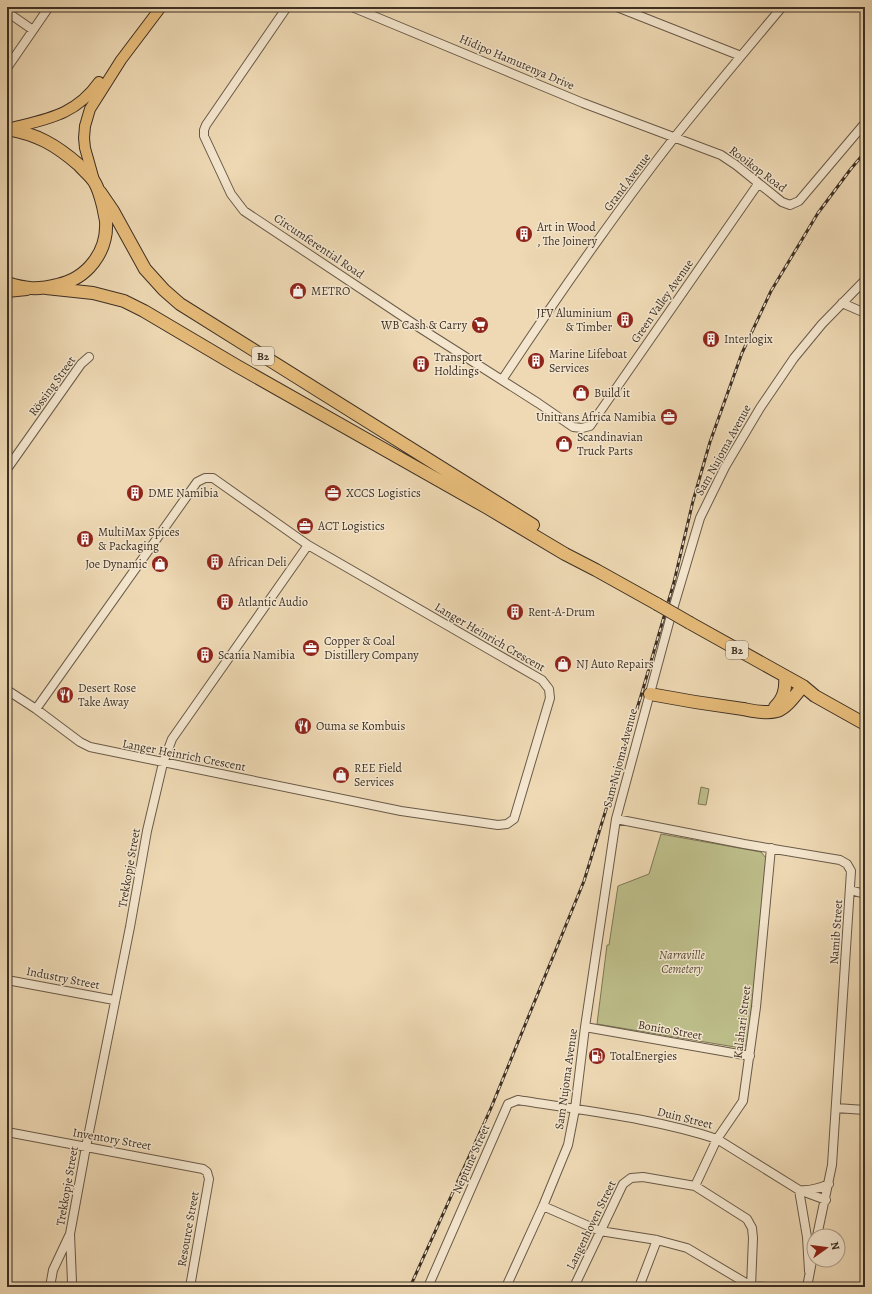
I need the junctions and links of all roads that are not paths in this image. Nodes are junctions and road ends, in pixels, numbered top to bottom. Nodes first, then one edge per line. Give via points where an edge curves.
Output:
1 (49, 7) edge
2 (152, 7) edge
3 (161, 7) edge
4 (287, 7) edge
5 (352, 7) edge
6 (617, 7) edge
7 (782, 7) edge
8 (7, 12) edge
9 (32, 30) junction
10 (741, 56) junction
11 (7, 68) edge
12 (865, 123) edge
13 (7, 129) edge
14 (674, 138) junction
15 (758, 184) junction
16 (97, 187) junction
17 (865, 280) edge
18 (7, 283) edge
19 (46, 288) junction
20 (31, 289) junction
21 (7, 292) edge
22 (842, 303) junction
23 (865, 313) edge
24 (89, 358) dead end
25 (502, 380) junction
26 (582, 428) joint
27 (7, 469) edge
28 (308, 545) junction
29 (596, 570) junction
30 (784, 676) junction
31 (803, 686) junction
32 (7, 690) edge
33 (650, 694) junction
34 (36, 709) junction
35 (769, 712) junction
36 (865, 720) edge
37 (865, 724) edge
38 (163, 763) junction
39 (616, 819) junction
40 (771, 848) junction
41 (850, 890) junction
42 (865, 894) edge
43 (7, 980) edge
44 (114, 1000) junction
45 (585, 1027) junction
46 (750, 1056) junction
47 (836, 1108) junction
48 (575, 1109) junction
49 (865, 1110) edge
50 (7, 1132) edge
51 (717, 1139) junction
52 (86, 1147) junction
53 (208, 1176) joint
54 (829, 1184) junction
55 (695, 1186) junction
56 (799, 1190) junction
57 (826, 1200) junction
58 (543, 1206) junction
59 (819, 1228) edge
60 (600, 1231) junction
61 (70, 1234) junction
62 (657, 1240) junction
63 (810, 1268) edge
64 (809, 1272) junction
65 (50, 1287) edge
66 (71, 1287) edge
67 (190, 1287) edge
68 (428, 1287) edge
69 (506, 1287) edge
70 (574, 1287) edge
71 (639, 1287) edge
72 (751, 1287) edge
73 (766, 1287) edge
74 (807, 1287) edge

1 - 9 street
2 - 13 main road via 86,97 61,114
3 - 16 main road via 121,60 90,109 84,138
4 - 25 street, Circumferential Road via 204,130 204,136 231,194 244,211
5 - 14 street, Hidipo Hamutenya Drive
6 - 10 street
7 - 10 street, Grand Avenue
8 - 9 street
9 - 11 street
10 - 14 street, Grand Avenue
12 - 15 street, Rooikop Road via 800,201 790,205 782,202
13 - 16 highway via 36,136 54,145 85,171
14 - 15 street, Rooikop Road via 721,155 736,164
14 - 25 street, Grand Avenue via 598,240
15 - 26 street, Green Valley Avenue via 590,426
16 - 19 highway via 106,221 100,252 90,268 74,280
16 - 29 highway, B2 via 145,269 180,304 568,547
17 - 22 street, Sam Nujoma Avenue
18 - 20 highway
19 - 20 highway
19 - 29 highway, B2 via 93,293 124,301 144,311
20 - 21 main road
22 - 23 street
22 - 33 street, Sam Nujoma Avenue via 794,358 725,467 700,518
24 - 27 street, Rössing Street via 81,364
25 - 26 street, Circumferential Road via 573,427
28 - 34 street, Langer Heinrich Crescent via 213,478 205,478 198,482
28 - 38 street, Trekkopje Street via 172,739
28 - 38 street, Langer Heinrich Crescent via 542,680 549,689 550,698 514,819 507,824 498,825 401,811
29 - 30 highway, B2, bridge
30 - 31 highway, B2
30 - 35 highway via 786,685 783,698
31 - 35 highway via 781,709
31 - 36 highway, B2
31 - 37 highway, B2 via 815,696
32 - 34 street, Langer Heinrich Crescent
33 - 35 highway
33 - 39 street, Sam Nujoma Avenue
34 - 38 street, Langer Heinrich Crescent via 90,747
38 - 44 street, Trekkopje Street
39 - 40 street, Namib Street
39 - 45 street, Sam Nujoma Avenue
40 - 41 street, Namib Street via 840,860 847,864 851,871
40 - 46 street, Kalahari Street
41 - 42 street
41 - 47 street, Namib Street
43 - 44 street, Industry Street
44 - 52 street, Trekkopje Street
45 - 46 street, Bonito Street
45 - 48 street, Sam Nujoma Avenue
46 - 51 street, Kalahari Street via 742,1101
47 - 49 street
47 - 54 street, Namib Street
48 - 51 street, Duin Street via 678,1127
48 - 58 street, Sam Nujoma Avenue via 568,1145
48 - 68 street, Neptune Street via 518,1100 508,1104
50 - 52 street, Inventory Street
51 - 55 street, Kalahari Street
51 - 56 street, Duin Street
52 - 53 street, Inventory Street via 203,1169
52 - 61 street, Trekkopje Street
53 - 67 street, Resource Street via 208,1190
54 - 56 street via 809,1191
54 - 57 street, Namib Street
55 - 60 street, Langenhoven Street via 643,1177 631,1178 623,1184
55 - 72 street, Langenhoven Street via 747,1219 752,1228
56 - 57 street, Duin Street
56 - 64 street via 807,1237
57 - 59 street, Namib Street
58 - 60 street
58 - 69 street, Sam Nujoma Avenue
60 - 62 street
60 - 70 street, Langenhoven Street
61 - 65 street, Trekkopje Street via 53,1270
61 - 66 street, Trekkopje Street
62 - 71 street
62 - 72 street via 687,1248
63 - 64 street
64 - 74 street
72 - 73 street

